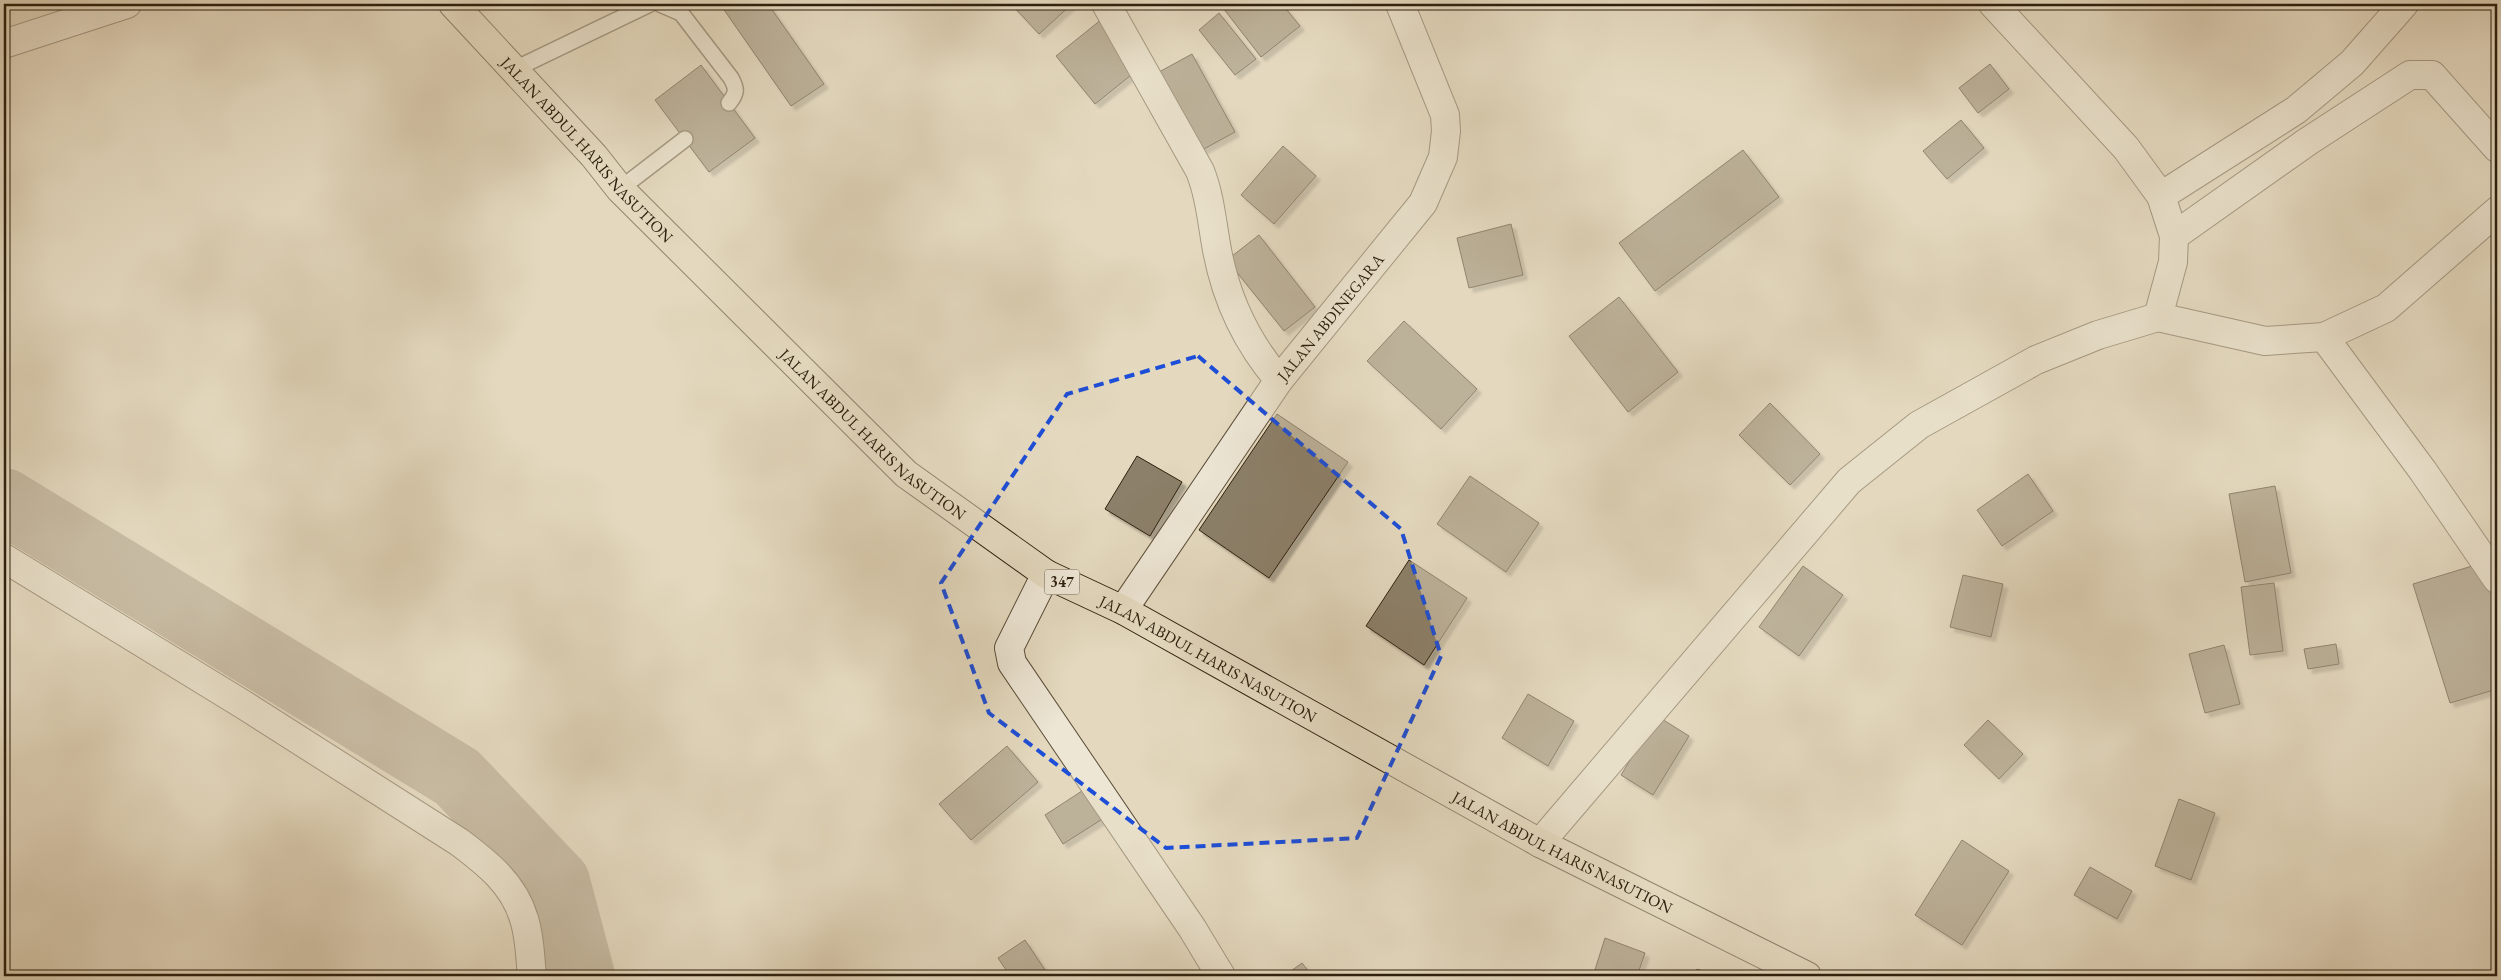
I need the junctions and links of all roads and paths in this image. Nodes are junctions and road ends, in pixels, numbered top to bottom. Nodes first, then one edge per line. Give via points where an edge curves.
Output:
1 (127, 4) edge
2 (453, 4) edge
3 (650, 4) edge
4 (660, 4) edge
5 (1106, 4) edge
6 (1400, 4) edge
7 (1993, 4) edge
8 (2404, 4) edge
9 (4, 44) edge
10 (515, 69) junction
11 (729, 103) dead end
12 (685, 139) dead end
13 (2497, 148) edge
14 (620, 189) junction
15 (2161, 196) junction
16 (2497, 211) edge
17 (2174, 236) junction
18 (2158, 317) junction
19 (2324, 337) junction
20 (1279, 380) junction
21 (4, 558) edge
22 (1046, 574) junction
23 (2497, 579) edge
24 (1123, 610) junction
25 (1540, 843) junction
26 (532, 976) edge
27 (1221, 976) edge
28 (1806, 976) edge

1 - 9 street
2 - 10 main road, JALAN ABDUL HARIS NASUTION / 347
3 - 10 lane
4 - 11 lane via 681,13 731,78 736,94
5 - 20 street via 1200,171 1207,188 1217,252 1236,314
6 - 20 street, JALAN ABDINEGARA via 1445,115 1443,157 1423,203
7 - 15 street via 2126,148
8 - 15 street via 2352,63 2296,110
10 - 14 main road, JALAN ABDUL HARIS NASUTION / 347
12 - 14 lane
13 - 17 street via 2432,76 2410,75 2307,142
14 - 22 main road, JALAN ABDUL HARIS NASUTION / 347 via 906,474
15 - 17 street
16 - 19 street via 2386,308
17 - 18 street via 2174,262
18 - 19 street via 2265,341
18 - 25 street via 2098,335 2036,360 1919,425 1849,482
19 - 23 street via 2423,471
20 - 24 street, JALAN ABDINEGARA
21 - 26 street via 244,705 488,863 505,881 525,919
22 - 24 main road, JALAN ABDUL HARIS NASUTION / 347
22 - 27 street via 1009,648 1012,663 1192,928
24 - 25 main road, JALAN ABDUL HARIS NASUTION / 347
25 - 28 main road, JALAN ABDUL HARIS NASUTION / 347

